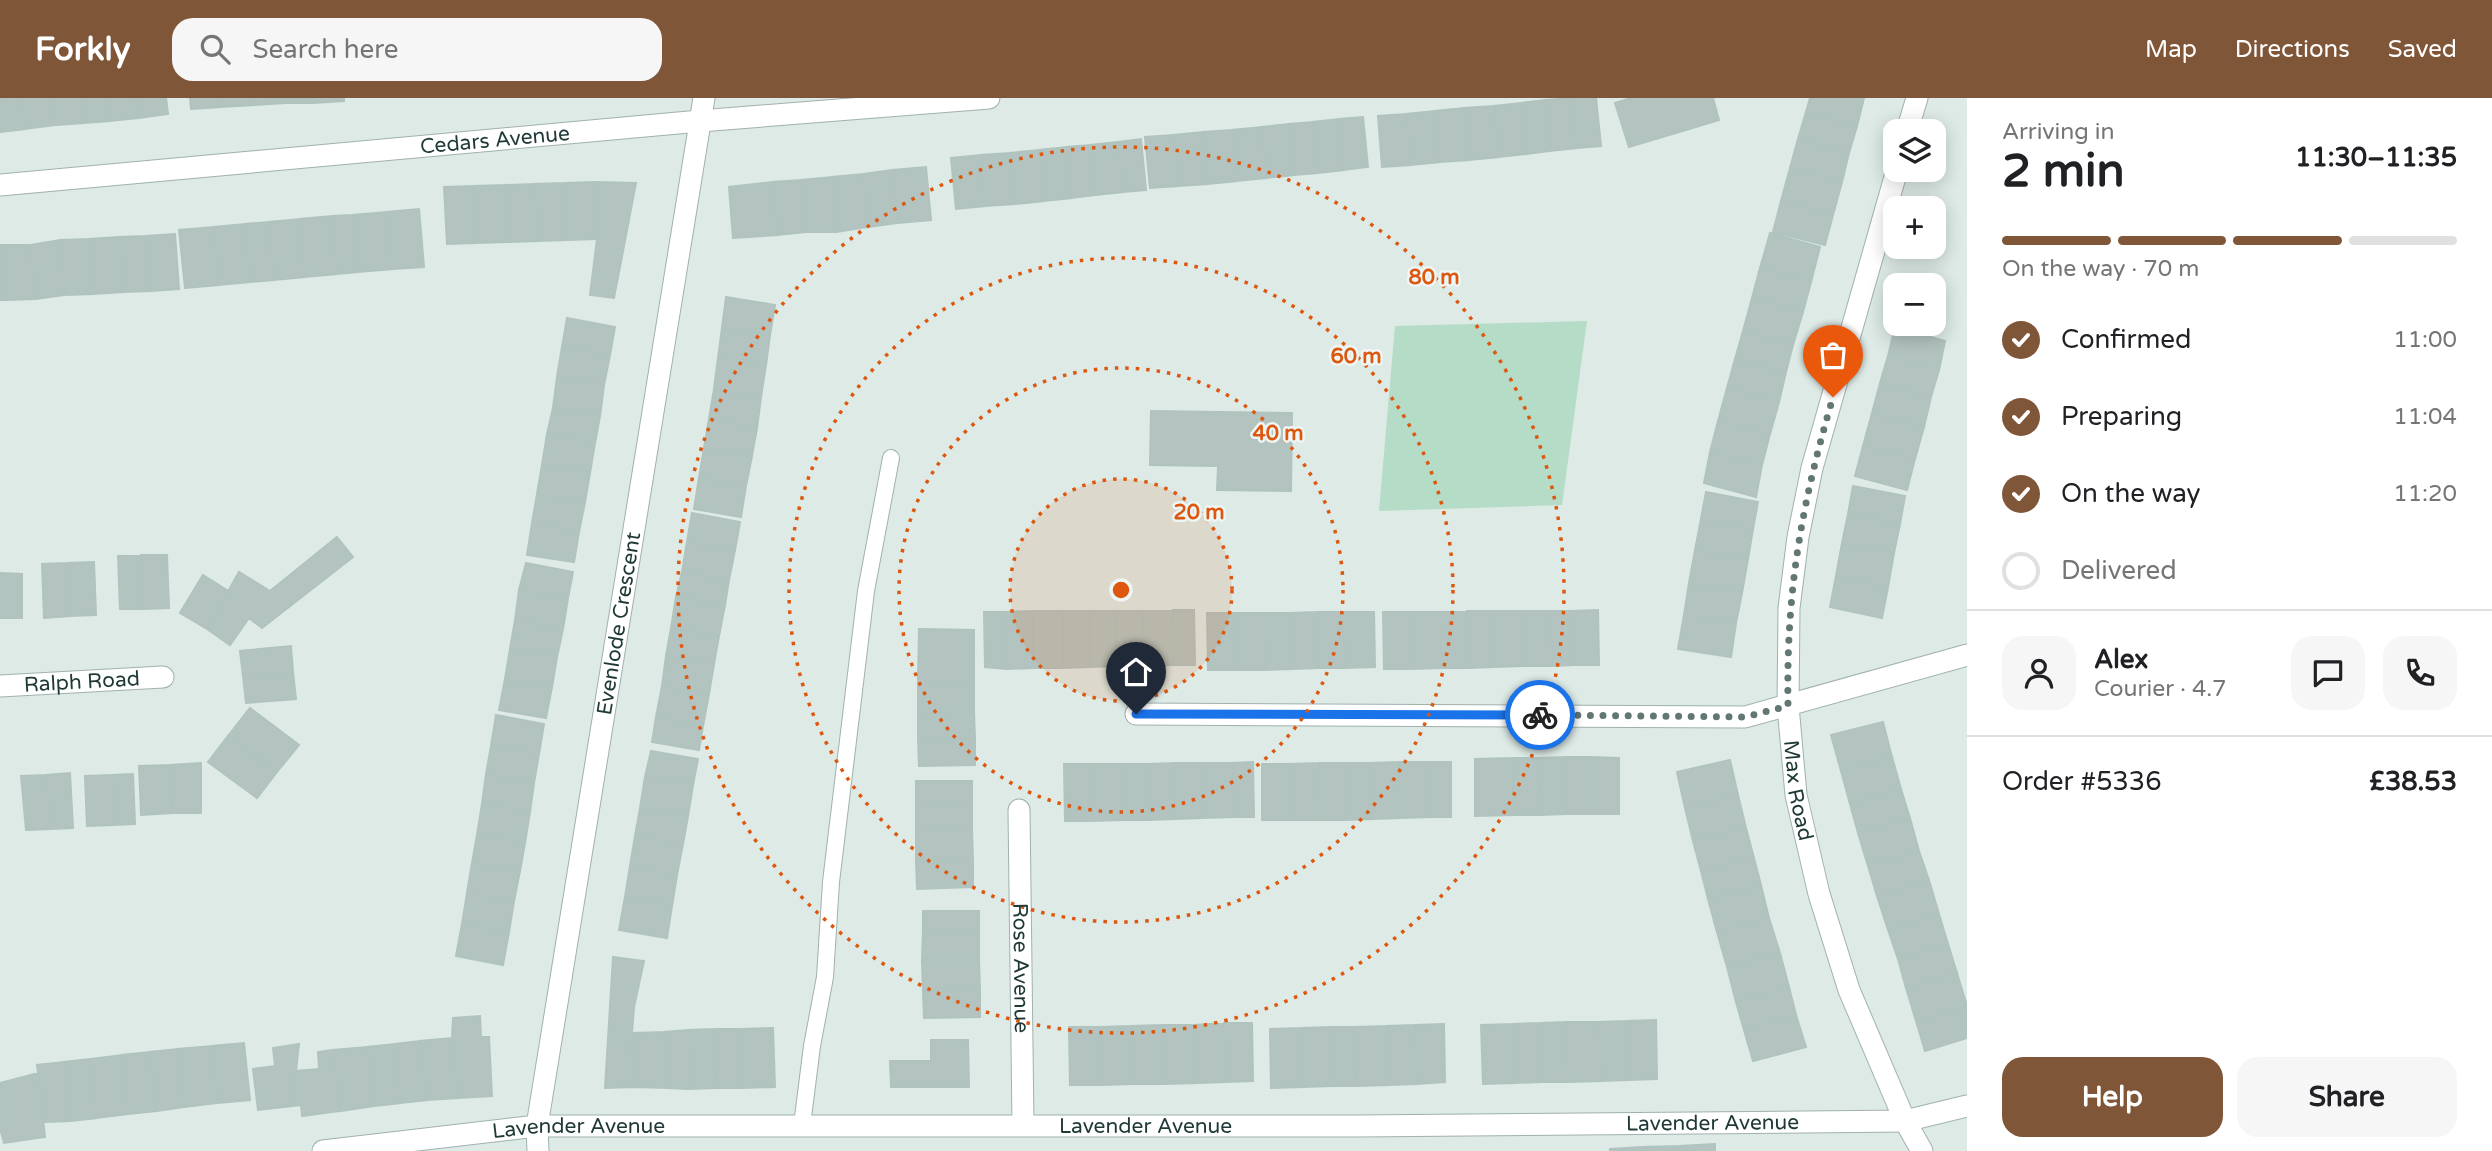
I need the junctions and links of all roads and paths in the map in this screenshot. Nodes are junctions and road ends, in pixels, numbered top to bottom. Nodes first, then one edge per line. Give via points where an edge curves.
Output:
1 (704, 98) edge
2 (989, 98) edge
3 (1916, 98) edge
4 (1911, 119) edge
5 (700, 121) junction
6 (1894, 182) edge
7 (0, 185) edge
8 (891, 458) dead end
9 (1967, 655) edge
10 (163, 677) dead end
11 (0, 686) edge
12 (1788, 706) junction
13 (1136, 714) dead end
14 (1019, 810) dead end
15 (1967, 1106) edge
16 (1905, 1121) junction
17 (802, 1125) junction
18 (1023, 1125) junction
19 (537, 1126) junction
20 (323, 1151) edge
21 (538, 1151) edge
22 (1922, 1151) edge

1 - 5 street, Evenlode Crescent
2 - 5 street, Cedars Avenue
3 - 4 street
5 - 7 street, Cedars Avenue
5 - 19 street, Evenlode Crescent
6 - 12 street, Max Road via 1812,468 1800,526 1789,608
8 - 17 lane via 866,591 831,882 825,977
9 - 12 street
10 - 11 street, Ralph Road
12 - 13 street via 1745,717
12 - 16 street, Max Road via 1796,795 1819,894 1849,990
14 - 18 street, Rose Avenue
15 - 16 street, Lavender Avenue
16 - 18 street, Lavender Avenue
16 - 22 street, Max Road
17 - 18 street, Lavender Avenue
17 - 19 street, Lavender Avenue
19 - 20 street, Lavender Avenue
19 - 21 street, Evenlode Crescent

